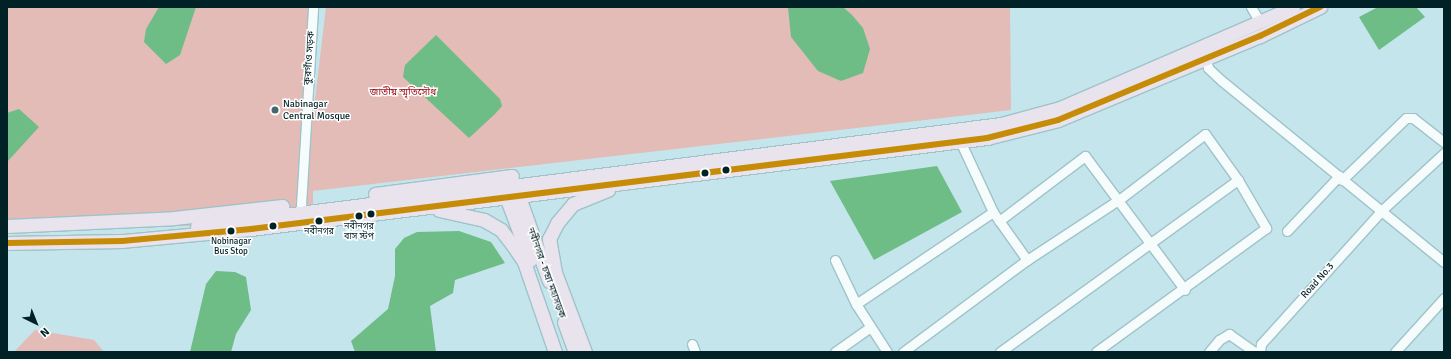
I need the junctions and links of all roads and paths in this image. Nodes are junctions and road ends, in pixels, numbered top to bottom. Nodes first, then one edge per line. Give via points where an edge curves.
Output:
1 (313, 7) edge
2 (1251, 7) edge
3 (1293, 7) edge
4 (1320, 7) edge
5 (1260, 22) junction
6 (1206, 59) junction
7 (1444, 142) edge
8 (961, 143) junction
9 (863, 144) junction
10 (1444, 153) edge
11 (662, 177) junction
12 (1341, 178) junction
13 (1238, 180) junction
14 (512, 196) junction
15 (1120, 199) junction
16 (300, 205) junction
17 (427, 208) junction
18 (1381, 211) junction
19 (993, 212) junction
20 (999, 221) junction
21 (7, 226) edge
22 (1287, 231) dead end
23 (7, 234) edge
24 (1152, 242) junction
25 (7, 243) edge
26 (836, 260) dead end
27 (1028, 260) junction
28 (1444, 262) edge
29 (1186, 290) junction
30 (1444, 298) edge
31 (856, 304) junction
32 (869, 328) junction
33 (555, 352) edge
34 (564, 352) edge
35 (575, 352) edge
36 (585, 352) edge
37 (836, 352) edge
38 (887, 352) edge
39 (903, 352) edge
40 (1000, 352) edge
41 (1096, 352) edge
42 (1210, 352) edge
43 (1255, 352) edge
44 (1260, 352) edge
45 (1395, 352) edge

1 - 16 street, কুরগাঁও সড়ক
2 - 5 street
3 - 5 highway
4 - 6 highway
5 - 9 highway via 1038,115 965,131
6 - 8 highway via 1058,120 1019,132
6 - 12 street via 1208,68 1222,81
7 - 12 street via 1413,118 1406,118
8 - 11 highway
8 - 19 street
9 - 14 highway
9 - 16 highway via 846,138 827,139
10 - 18 street, Road No.3
11 - 14 highway
11 - 36 highway via 582,198 567,211 552,231 549,252
12 - 18 street
12 - 22 street
13 - 15 street via 1205,134
13 - 24 street
13 - 29 street via 1266,228
14 - 17 highway
14 - 23 highway via 200,226 116,232
14 - 34 highway, নবীনগর - চন্দ্রা মহাসড়ক
14 - 35 highway, নবীনগর - চন্দ্রা মহাসড়ক
15 - 20 street via 1085,156
15 - 24 street
15 - 27 street
16 - 21 highway via 174,218
17 - 25 highway via 122,241 54,240
17 - 33 highway via 473,216 505,235 524,262
18 - 28 street
18 - 44 street, Road No.3 via 1261,344
19 - 20 street
19 - 31 street
20 - 27 street
24 - 29 street
24 - 40 street
26 - 31 street
27 - 39 street
29 - 41 street
30 - 45 street
31 - 32 street
32 - 37 street
32 - 38 street
42 - 43 street via 1218,340 1229,334

